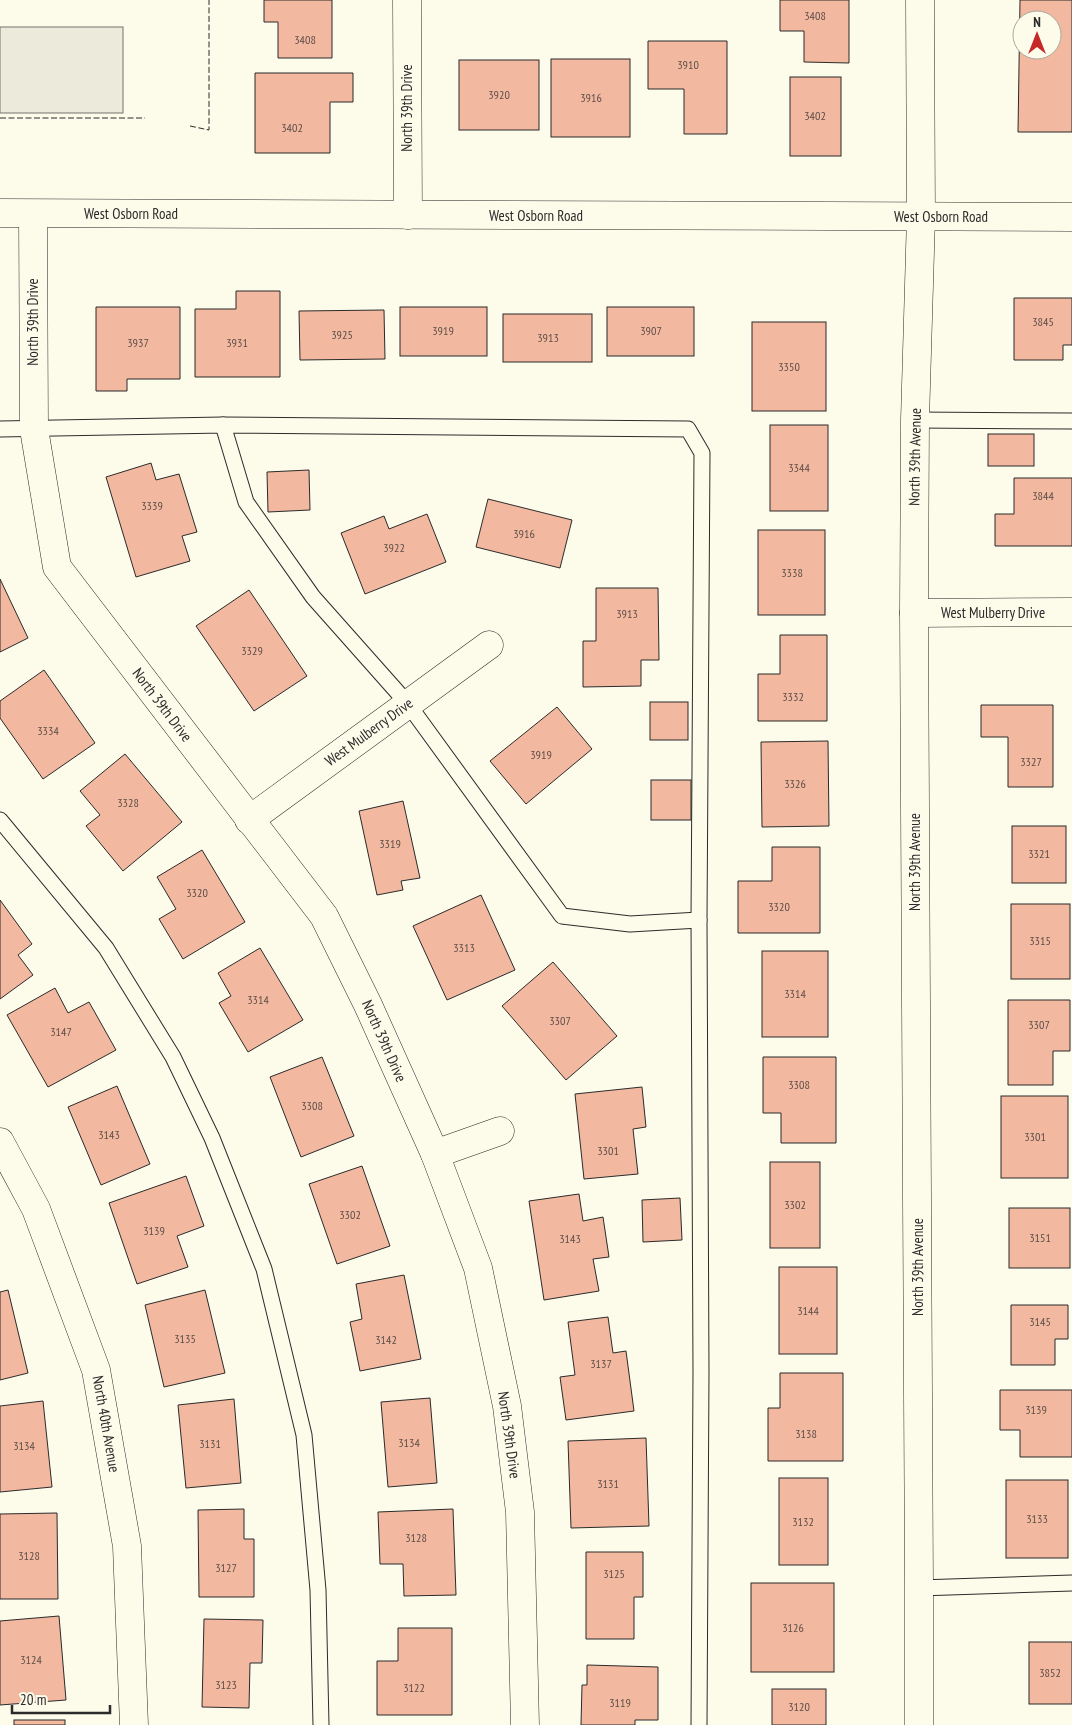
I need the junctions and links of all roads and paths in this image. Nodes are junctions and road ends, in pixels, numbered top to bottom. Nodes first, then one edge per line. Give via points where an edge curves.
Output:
1 (407, 0) edge
2 (920, 0) edge
3 (0, 214) edge
4 (33, 214) junction
5 (408, 215) junction
6 (921, 217) junction
7 (1072, 217) edge
8 (915, 420) junction
9 (1072, 421) edge
10 (223, 425) junction
11 (34, 428) junction
12 (0, 429) edge
13 (1072, 612) edge
14 (914, 613) junction
15 (489, 644) dead end
16 (408, 704) junction
17 (0, 820) edge
18 (249, 820) junction
19 (699, 920) junction
20 (500, 1131) dead end
21 (0, 1142) edge
22 (435, 1154) junction
23 (1072, 1583) edge
24 (919, 1588) junction
25 (134, 1725) edge
26 (322, 1725) edge
27 (525, 1725) edge
28 (699, 1725) edge
29 (919, 1725) edge

1 - 5 street, North 39th Drive
2 - 6 street, North 39th Avenue
3 - 4 street, West Osborn Road
4 - 5 street, West Osborn Road
4 - 11 street, North 39th Drive
5 - 6 street, West Osborn Road
6 - 7 street, West Osborn Road
6 - 8 street, North 39th Avenue
8 - 9 lane
8 - 14 street, North 39th Avenue
10 - 11 lane
10 - 16 lane via 246,502 312,597
10 - 19 lane via 688,429 702,453
11 - 12 lane
11 - 18 street, North 39th Drive via 57,567
13 - 14 street, West Mulberry Drive
14 - 24 street, North 39th Avenue
15 - 16 street, West Mulberry Drive
16 - 18 street, West Mulberry Drive
16 - 19 lane via 562,916 630,924
17 - 26 lane via 106,948 173,1057 212,1138 264,1269 304,1435 318,1590
18 - 22 street, North 39th Drive via 324,916 368,1004
19 - 28 lane
20 - 22 street
21 - 25 street, North 40th Avenue via 36,1209 96,1370 127,1546
22 - 27 street, North 39th Drive via 478,1268 507,1406 520,1512
23 - 24 lane
24 - 29 street, North 39th Avenue

